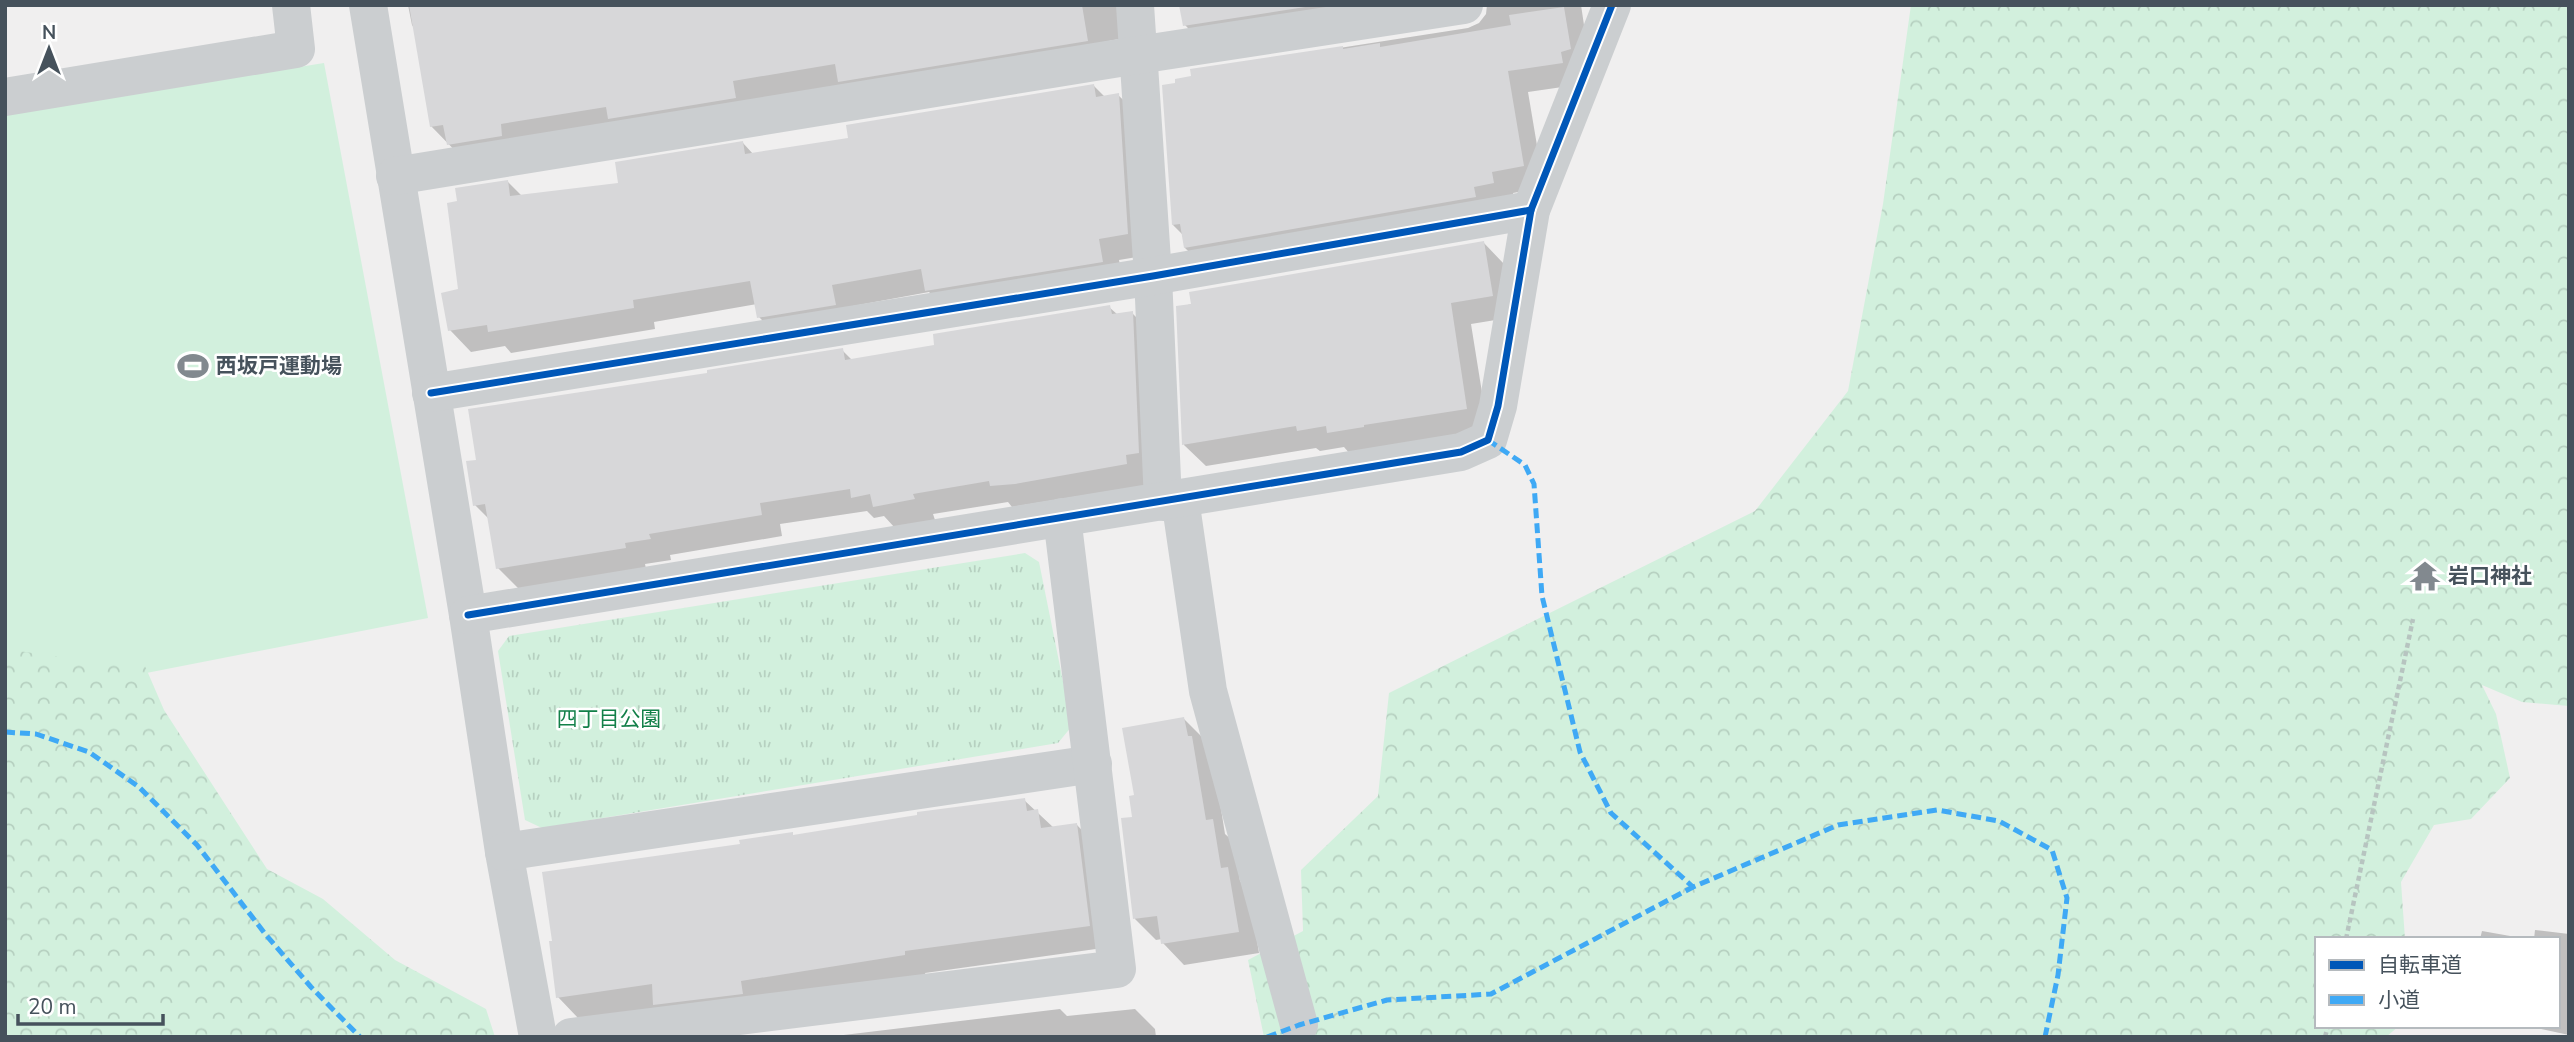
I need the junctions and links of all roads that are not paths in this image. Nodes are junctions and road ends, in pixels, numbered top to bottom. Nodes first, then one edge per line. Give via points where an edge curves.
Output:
1 (291, 5) edge
2 (368, 5) edge
3 (1135, 5) edge
4 (1464, 5) edge
5 (1612, 5) edge
6 (1138, 55) junction
7 (5, 97) edge
8 (396, 176) junction
9 (1531, 210) junction
10 (1153, 276) junction
11 (431, 393) junction
12 (1172, 500) junction
13 (1062, 517) junction
14 (468, 615) junction
15 (1093, 764) junction
16 (504, 852) junction
17 (1299, 1025) dead end
18 (538, 1037) edge
19 (571, 1037) edge

1 - 7 street via 296,49
2 - 8 street
3 - 6 street
4 - 6 street
5 - 9 street
6 - 8 street
6 - 10 street
8 - 11 street
9 - 10 street
9 - 12 street via 1498,406 1488,440 1461,452
10 - 11 street
10 - 12 street
11 - 14 street
12 - 13 street
12 - 17 street via 1208,691
13 - 14 street
13 - 15 street
14 - 16 street
15 - 16 street
15 - 19 street via 1118,969
16 - 18 street

